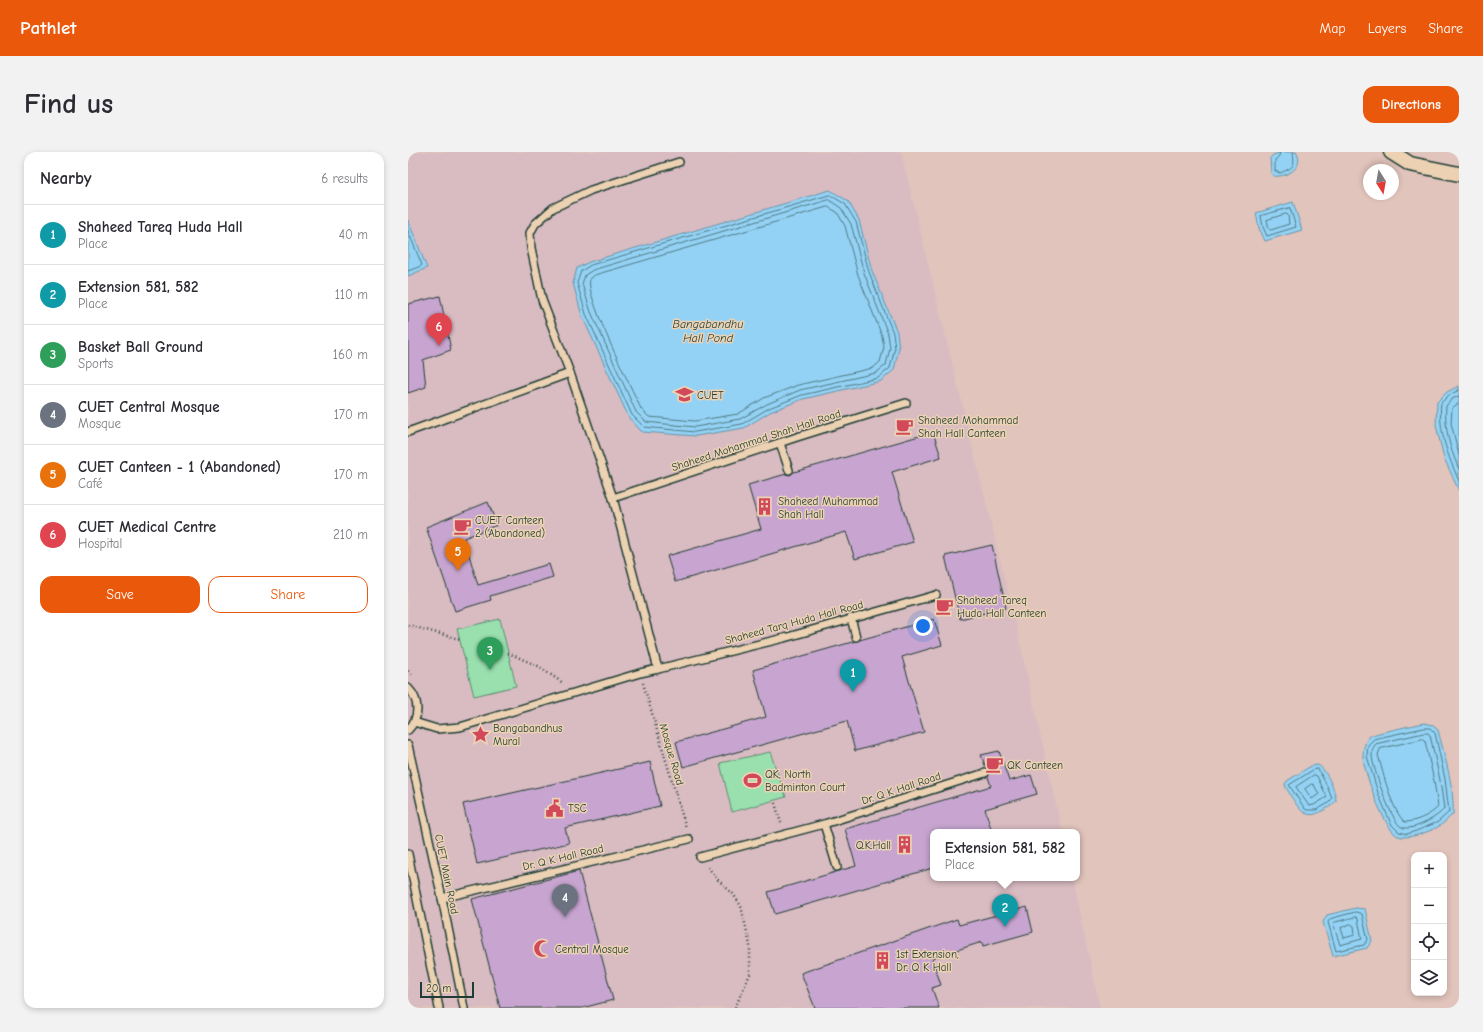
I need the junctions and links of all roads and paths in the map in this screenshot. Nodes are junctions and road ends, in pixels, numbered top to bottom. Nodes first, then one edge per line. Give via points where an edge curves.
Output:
1 (1391, 152) edge
2 (679, 162) dead end
3 (1459, 174) edge
4 (570, 373) junction
5 (906, 403) dead end
6 (408, 432) edge
7 (780, 443) junction
8 (789, 470) dead end
9 (613, 498) junction
10 (936, 595) dead end
11 (851, 618) junction
12 (408, 625) edge
13 (856, 637) dead end
14 (459, 639) dead end
15 (508, 653) dead end
16 (658, 669) junction
17 (408, 671) edge
18 (640, 673) junction
19 (415, 678) dead end
20 (408, 688) edge
21 (577, 692) junction
22 (414, 722) junction
23 (408, 730) edge
24 (408, 745) edge
25 (985, 773) dead end
26 (775, 803) dead end
27 (824, 824) junction
28 (784, 835) junction
29 (688, 838) joint
30 (408, 854) edge
31 (700, 857) joint
32 (838, 867) dead end
33 (442, 898) junction
34 (439, 1008) edge
35 (464, 1008) edge
36 (735, 1008) edge

1 - 3 street via 1410,164
2 - 4 lane via 591,190 553,208 535,224 530,233 542,300
4 - 6 lane
4 - 9 lane
5 - 7 lane, Shaheed Mohammad Shah Hall Road
7 - 8 lane
7 - 9 lane, Shaheed Mohammad Shah Hall Road
9 - 16 lane
10 - 11 lane, Shaheed Tarq Huda Hall Road
11 - 13 lane
11 - 16 lane, Shaheed Tarq Huda Hall Road via 784,638
12 - 14 path
15 - 21 path via 538,666
16 - 18 lane, Shaheed Tarq Huda Hall Road
17 - 19 path
18 - 21 lane, Shaheed Tarq Huda Hall Road
18 - 29 path, Mosque Road
20 - 22 lane via 417,701
21 - 22 lane, Shaheed Tarq Huda Hall Road via 460,727 437,729
22 - 23 lane
24 - 33 lane, CUET Main Road
25 - 27 lane, Dr. Q K Hall Road
26 - 28 path
27 - 28 lane, Dr. Q K Hall Road
27 - 32 lane
28 - 31 lane, Dr. Q K Hall Road
29 - 33 lane, Dr. Q K Hall Road
30 - 34 lane
31 - 36 path via 741,906 750,945 750,974
33 - 35 lane, CUET Main Road

